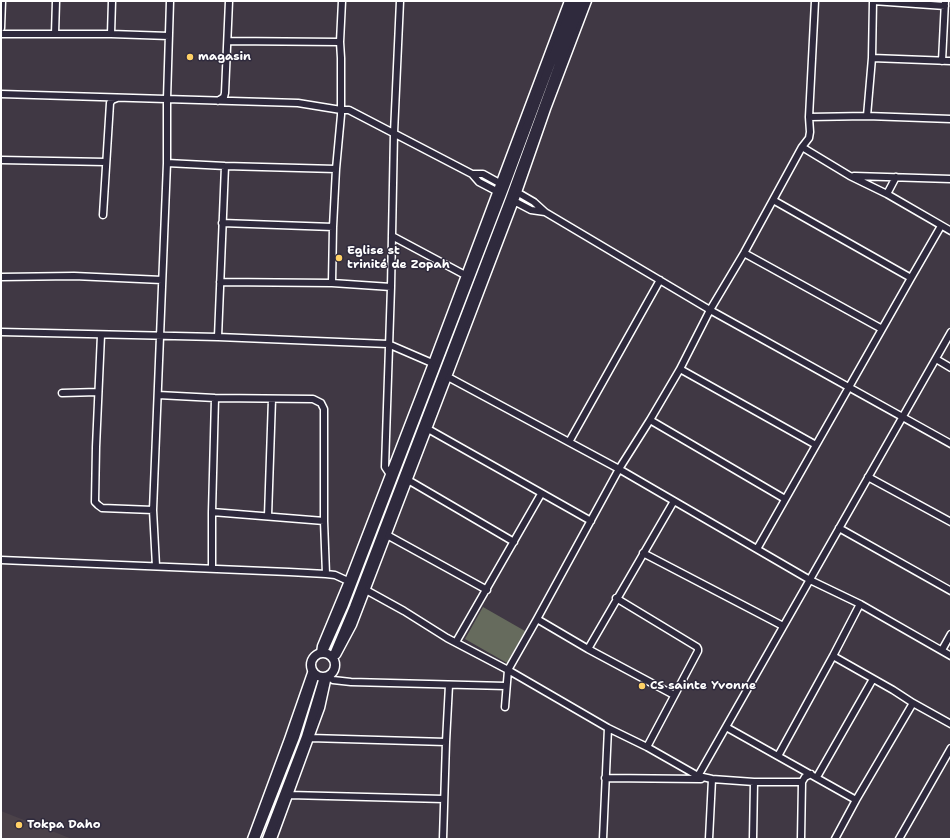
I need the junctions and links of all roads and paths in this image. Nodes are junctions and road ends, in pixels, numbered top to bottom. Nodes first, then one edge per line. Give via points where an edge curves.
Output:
1 (2, 1) edge
2 (56, 1) edge
3 (112, 1) edge
4 (170, 1) edge
5 (229, 1) edge
6 (342, 1) edge
7 (400, 1) edge
8 (568, 1) edge
9 (574, 1) edge
10 (582, 1) edge
11 (588, 1) edge
12 (815, 1) edge
13 (873, 1) edge
14 (945, 3) edge
15 (1, 28) edge
16 (1, 34) edge
17 (54, 34) junction
18 (111, 34) junction
19 (168, 36) junction
20 (228, 41) junction
21 (340, 42) junction
22 (872, 58) junction
23 (942, 61) junction
24 (951, 61) edge
25 (1, 94) edge
26 (119, 98) junction
27 (167, 99) junction
28 (218, 101) junction
29 (341, 110) junction
30 (867, 116) junction
31 (809, 117) junction
32 (951, 119) edge
33 (394, 133) junction
34 (802, 147) junction
35 (1, 160) edge
36 (106, 162) junction
37 (167, 163) junction
38 (224, 166) junction
39 (336, 169) junction
40 (472, 174) junction
41 (850, 176) junction
42 (896, 177) junction
43 (951, 179) edge
44 (502, 184) junction
45 (515, 192) junction
46 (499, 193) junction
47 (887, 194) junction
48 (512, 200) junction
49 (773, 200) junction
50 (545, 212) junction
51 (103, 215) dead end
52 (222, 223) junction
53 (942, 226) junction
54 (333, 227) junction
55 (951, 231) edge
56 (392, 236) junction
57 (744, 253) junction
58 (465, 275) junction
59 (1, 277) edge
60 (911, 278) junction
61 (162, 280) junction
62 (660, 280) junction
63 (220, 282) junction
64 (332, 283) junction
65 (391, 287) junction
66 (710, 310) junction
67 (882, 329) junction
68 (1, 332) edge
69 (951, 332) edge
70 (101, 335) junction
71 (159, 336) junction
72 (218, 337) junction
73 (388, 344) junction
74 (936, 359) junction
75 (432, 363) junction
76 (951, 368) edge
77 (680, 369) junction
78 (448, 377) junction
79 (849, 388) junction
80 (98, 392) junction
81 (62, 393) dead end
82 (158, 395) junction
83 (215, 398) junction
84 (272, 399) junction
85 (903, 417) junction
86 (650, 420) junction
87 (428, 429) junction
88 (568, 442) junction
89 (816, 444) junction
90 (951, 444) edge
91 (618, 469) junction
92 (389, 473) junction
93 (868, 477) junction
94 (408, 480) junction
95 (541, 494) junction
96 (785, 499) junction
97 (674, 501) junction
98 (153, 510) junction
99 (212, 512) junction
100 (268, 516) junction
101 (324, 521) junction
102 (591, 521) junction
103 (951, 522) edge
104 (839, 528) junction
105 (387, 535) junction
106 (514, 542) junction
107 (757, 549) junction
108 (643, 553) junction
109 (1, 560) edge
110 (156, 566) junction
111 (212, 568) junction
112 (326, 574) junction
113 (810, 580) junction
114 (348, 581) junction
115 (366, 590) junction
116 (487, 590) junction
117 (951, 591) edge
118 (616, 598) junction
119 (860, 604) junction
120 (537, 619) junction
121 (783, 626) junction
122 (951, 634) edge
123 (456, 642) junction
124 (588, 649) junction
125 (942, 650) junction
126 (321, 653) junction
127 (833, 656) junction
128 (951, 656) edge
129 (334, 658) junction
130 (508, 670) junction
131 (314, 672) junction
132 (326, 676) junction
133 (873, 679) junction
134 (450, 685) junction
135 (506, 686) junction
136 (674, 695) junction
137 (913, 703) junction
138 (505, 707) dead end
139 (951, 724) edge
140 (726, 727) junction
141 (608, 728) junction
142 (310, 738) junction
143 (446, 742) junction
144 (647, 748) junction
145 (951, 748) edge
146 (778, 756) junction
147 (811, 774) junction
148 (698, 776) junction
149 (817, 777) junction
150 (605, 778) junction
151 (708, 779) junction
152 (754, 782) junction
153 (802, 782) junction
154 (289, 795) junction
155 (444, 799) junction
156 (856, 800) junction
157 (251, 839) edge
158 (255, 839) edge
159 (267, 839) edge
160 (273, 839) edge
161 (443, 839) edge
162 (603, 839) edge
163 (709, 839) edge
164 (753, 839) edge
165 (802, 839) edge
166 (835, 839) edge
167 (899, 839) edge

1 - 15 street
2 - 17 street
3 - 18 street
4 - 19 street
5 - 20 street
6 - 21 street
7 - 33 street
8 - 44 street
9 - 44 main road
10 - 45 main road
11 - 45 street
12 - 31 street
13 - 14 street
13 - 22 street
14 - 23 street
16 - 17 street
17 - 18 street
18 - 19 street
19 - 27 street
20 - 21 street
20 - 28 street via 225,93 224,98
21 - 29 street
22 - 23 street
22 - 30 street
23 - 24 street
25 - 26 street
26 - 27 street
26 - 36 street via 110,103
27 - 28 street
27 - 37 street
28 - 29 street via 298,103
29 - 33 street via 355,112
29 - 39 street
30 - 31 street
30 - 32 street
31 - 34 street via 809,138
33 - 40 street
33 - 56 street
34 - 41 street
34 - 49 street
35 - 36 street
36 - 51 street
37 - 38 street
37 - 61 street
38 - 39 street
38 - 52 street
39 - 54 street
40 - 44 street via 483,174
40 - 46 street via 479,182
41 - 42 street
41 - 47 street
42 - 43 street
42 - 47 street
44 - 45 street
44 - 46 main road
45 - 48 main road
45 - 50 street via 534,202
46 - 48 street
46 - 58 street
46 - 126 main road via 343,607
47 - 53 street
48 - 50 street via 530,210
48 - 78 street
48 - 129 main road
49 - 57 street
49 - 60 street
50 - 62 street
52 - 54 street
52 - 63 street
53 - 55 street
53 - 60 street
54 - 64 street
56 - 58 street
56 - 65 street
57 - 66 street
57 - 67 street
58 - 75 street
59 - 61 street via 74,276
60 - 67 street
61 - 71 street
62 - 66 street
62 - 88 street
63 - 64 street
63 - 72 street
64 - 65 street
65 - 73 street
66 - 77 street
66 - 79 street
67 - 79 street
68 - 70 street
69 - 74 street
70 - 71 street
70 - 80 street
71 - 72 street
71 - 82 street
72 - 73 street
73 - 75 street
73 - 92 street via 385,467
74 - 76 street
74 - 85 street
75 - 92 street
77 - 86 street
77 - 89 street
78 - 87 street
78 - 88 street
79 - 85 street
79 - 89 street
80 - 81 street
80 - 98 street via 95,502 102,508
82 - 83 street
82 - 98 street
83 - 84 street
83 - 99 street
84 - 100 street
84 - 101 street via 313,399 321,403 324,409
85 - 90 street
85 - 93 street
86 - 91 street
86 - 96 street
87 - 94 street
87 - 95 street
88 - 91 street
89 - 96 street
91 - 97 street
91 - 102 street
92 - 114 street
93 - 103 street
93 - 104 street
94 - 105 street
94 - 106 street
95 - 102 street
95 - 106 street
96 - 107 street
97 - 107 street
97 - 108 street
98 - 110 street
99 - 100 street
99 - 111 street
100 - 101 street
101 - 112 street
102 - 120 street
104 - 113 street
104 - 117 street
105 - 115 street
105 - 116 street
106 - 116 street
107 - 113 street
108 - 118 street
108 - 121 street
109 - 110 street
110 - 111 street
111 - 112 street
112 - 114 street
113 - 119 street
113 - 121 street
114 - 126 street via 321,646
115 - 123 street
115 - 129 street via 353,625
116 - 123 street
118 - 124 street
118 - 136 street via 697,647 698,651
119 - 125 street
119 - 127 street
120 - 124 street
120 - 130 street
121 - 140 street
122 - 125 street
123 - 130 street
124 - 136 street
125 - 128 street
126 - 129 main road via 327,653
126 - 131 main road via 312,659
127 - 133 street
127 - 146 street
129 - 132 main road via 334,670
130 - 135 street
130 - 141 street
131 - 132 main road via 319,676
131 - 157 street
131 - 158 main road via 295,737
132 - 134 street via 333,680 352,682
132 - 142 street via 321,708
132 - 159 main road
133 - 137 street
133 - 149 street
134 - 135 street
134 - 143 street
135 - 138 street
136 - 144 street
137 - 139 street
137 - 156 street
140 - 146 street
140 - 148 street
141 - 144 street
141 - 150 street
142 - 143 street
142 - 154 street
143 - 155 street
144 - 148 street
145 - 167 street
146 - 147 street
147 - 149 street
147 - 153 street
148 - 151 street
149 - 156 street
150 - 151 street
150 - 162 street
151 - 152 street
151 - 163 street
152 - 153 street
152 - 164 street
153 - 165 street
154 - 155 street
154 - 160 street
155 - 161 street
156 - 166 street

